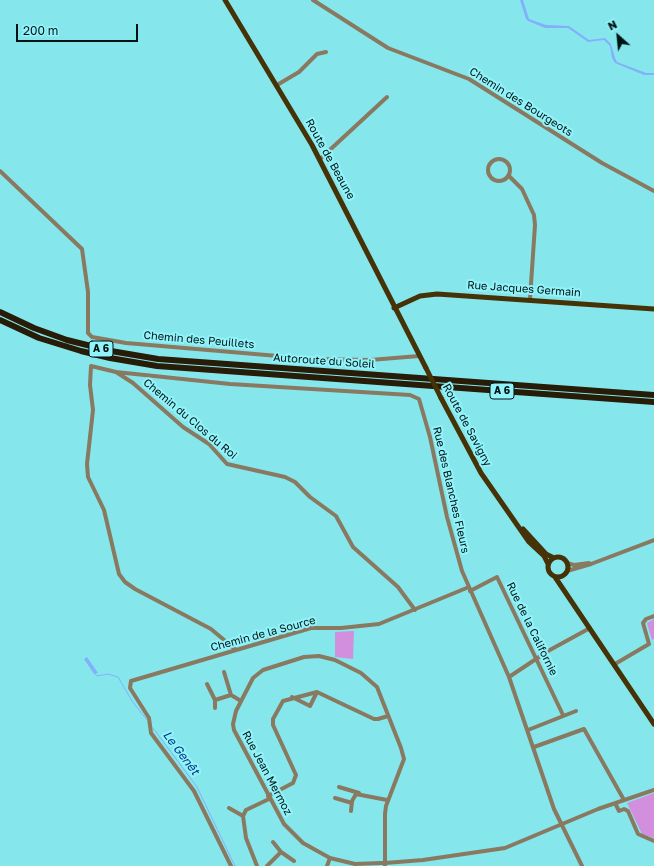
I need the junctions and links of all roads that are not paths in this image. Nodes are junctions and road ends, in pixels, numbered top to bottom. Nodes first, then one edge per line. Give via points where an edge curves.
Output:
1 (225, 0) edge
2 (313, 0) edge
3 (326, 52) dead end
4 (277, 85) junction
5 (387, 97) dead end
6 (320, 159) junction
7 (0, 171) edge
8 (509, 176) junction
9 (654, 190) edge
10 (530, 299) junction
11 (394, 308) junction
12 (654, 309) edge
13 (0, 312) edge
14 (0, 320) edge
15 (407, 333) joint
16 (419, 356) junction
17 (116, 372) junction
18 (654, 395) edge
19 (654, 402) edge
20 (654, 540) edge
21 (535, 547) junction
22 (554, 558) junction
23 (595, 562) junction
24 (567, 563) junction
25 (548, 564) junction
26 (566, 573) junction
27 (556, 577) junction
28 (470, 589) junction
29 (564, 589) junction
30 (415, 610) junction
31 (654, 616) edge
32 (590, 628) junction
33 (654, 641) edge
34 (649, 644) junction
35 (236, 650) junction
36 (536, 659) junction
37 (615, 664) junction
38 (224, 672) dead end
39 (509, 677) junction
40 (207, 684) dead end
41 (317, 692) junction
42 (231, 695) junction
43 (292, 697) junction
44 (215, 700) junction
45 (241, 701) junction
46 (215, 708) dead end
47 (576, 710) dead end
48 (563, 715) junction
49 (388, 716) junction
50 (654, 724) edge
51 (528, 730) junction
52 (534, 747) junction
53 (339, 787) dead end
54 (654, 790) edge
55 (359, 794) junction
56 (268, 797) junction
57 (335, 798) dead end
58 (387, 800) junction
59 (624, 800) junction
60 (352, 802) junction
61 (615, 803) junction
62 (230, 808) dead end
63 (350, 811) dead end
64 (243, 816) junction
65 (562, 825) junction
66 (654, 841) edge
67 (273, 842) dead end
68 (281, 852) junction
69 (330, 858) junction
70 (423, 860) junction
71 (294, 861) dead end
72 (385, 864) edge
73 (231, 866) edge
74 (257, 866) edge
75 (267, 866) edge
76 (327, 866) edge
77 (423, 866) edge
78 (582, 866) edge

1 - 4 main road, Route de Beaune
2 - 9 street, Chemin des Bourgeots via 388,48 469,79 602,162
3 - 4 street via 317,54 299,72
4 - 6 main road, Route de Beaune
5 - 6 street
6 - 11 main road, Route de Beaune
7 - 16 street, Chemin des Peuillets via 82,249 88,292 88,331 92,337 120,343 313,359 395,359
8 - 8 street via 511,168 506,161 499,159 490,164 488,172 495,180 503,181
8 - 10 street via 522,189 534,215
10 - 11 main road, Rue Jacques Germain via 432,294 420,296
10 - 12 main road, Rue Jacques Germain
11 - 15 main road, Route de Beaune
13 - 18 highway, Autoroute du Soleil / A 6 via 67,340 158,359
14 - 19 highway, Autoroute du Soleil / A 6 via 39,338 81,351 157,366
15 - 16 main road, Route de Savigny
16 - 21 main road, Route de Savigny, bridge via 481,473
17 - 28 street, Rue des Blanches Fleurs via 224,384 417,397 430,437 458,556
17 - 30 street, Chemin du Clos du Roi via 142,390 183,427 209,444 228,464 285,477 295,482 336,516 353,547 398,587
17 - 35 street, Chemin du Clos du Roi via 91,366 93,410 87,464 88,477 106,515 119,574 135,589 211,629
20 - 23 street
21 - 22 main road, Route de Savigny
21 - 25 main road, Route de Savigny
22 - 24 main road via 562,558
22 - 25 main road
23 - 24 street via 574,565
23 - 26 street
24 - 26 main road
25 - 27 main road via 549,573
26 - 27 main road
26 - 29 main road
27 - 29 main road
28 - 30 street, Chemin de la Source
28 - 36 street, Rue de la Californie via 496,577
28 - 39 street, Rue des Blanches Fleurs
29 - 32 main road
30 - 35 street, Chemin de la Source via 379,624 311,628
31 - 34 street via 643,623
32 - 36 street
32 - 37 main road
33 - 34 street
34 - 37 street
35 - 73 street, Chemin de la Source via 139,677 130,683 131,691 149,718 151,733 194,791
36 - 39 street
36 - 48 street, Rue de la Californie
37 - 50 main road
38 - 42 street
39 - 51 street, Rue des Blanches Fleurs
40 - 44 street
41 - 43 street
41 - 43 street via 310,706
41 - 49 street via 374,719
42 - 44 street
42 - 45 street
43 - 56 street via 281,703 273,719 273,725 296,771 296,778 293,783
44 - 46 street
45 - 49 street, Rue Jean Mermoz via 253,678 263,670 304,657 328,656 370,679 377,687
45 - 56 street, Rue Jean Mermoz via 234,718 234,730
47 - 48 street
48 - 51 street
49 - 58 street via 404,759
51 - 52 street, Rue des Blanches Fleurs
52 - 59 street via 584,729
52 - 65 street, Rue des Blanches Fleurs via 550,801
53 - 55 street
54 - 59 street, Rue Jean Mermoz
55 - 58 street
55 - 60 street
56 - 64 street via 246,810
56 - 69 street, Rue Jean Mermoz via 292,834 311,849
57 - 60 street
58 - 72 street
59 - 61 street, Rue Jean Mermoz
60 - 63 street
61 - 65 street, Rue Jean Mermoz
61 - 66 street via 619,810 628,811 638,834
62 - 64 street
64 - 74 street via 246,838
65 - 70 street, Rue Jean Mermoz via 505,848
65 - 78 street, Rue des Blanches Fleurs
67 - 68 street
68 - 71 street
68 - 75 street
69 - 72 street, Rue Jean Mermoz via 355,864
69 - 76 street
70 - 72 street, Rue Jean Mermoz
70 - 77 street

